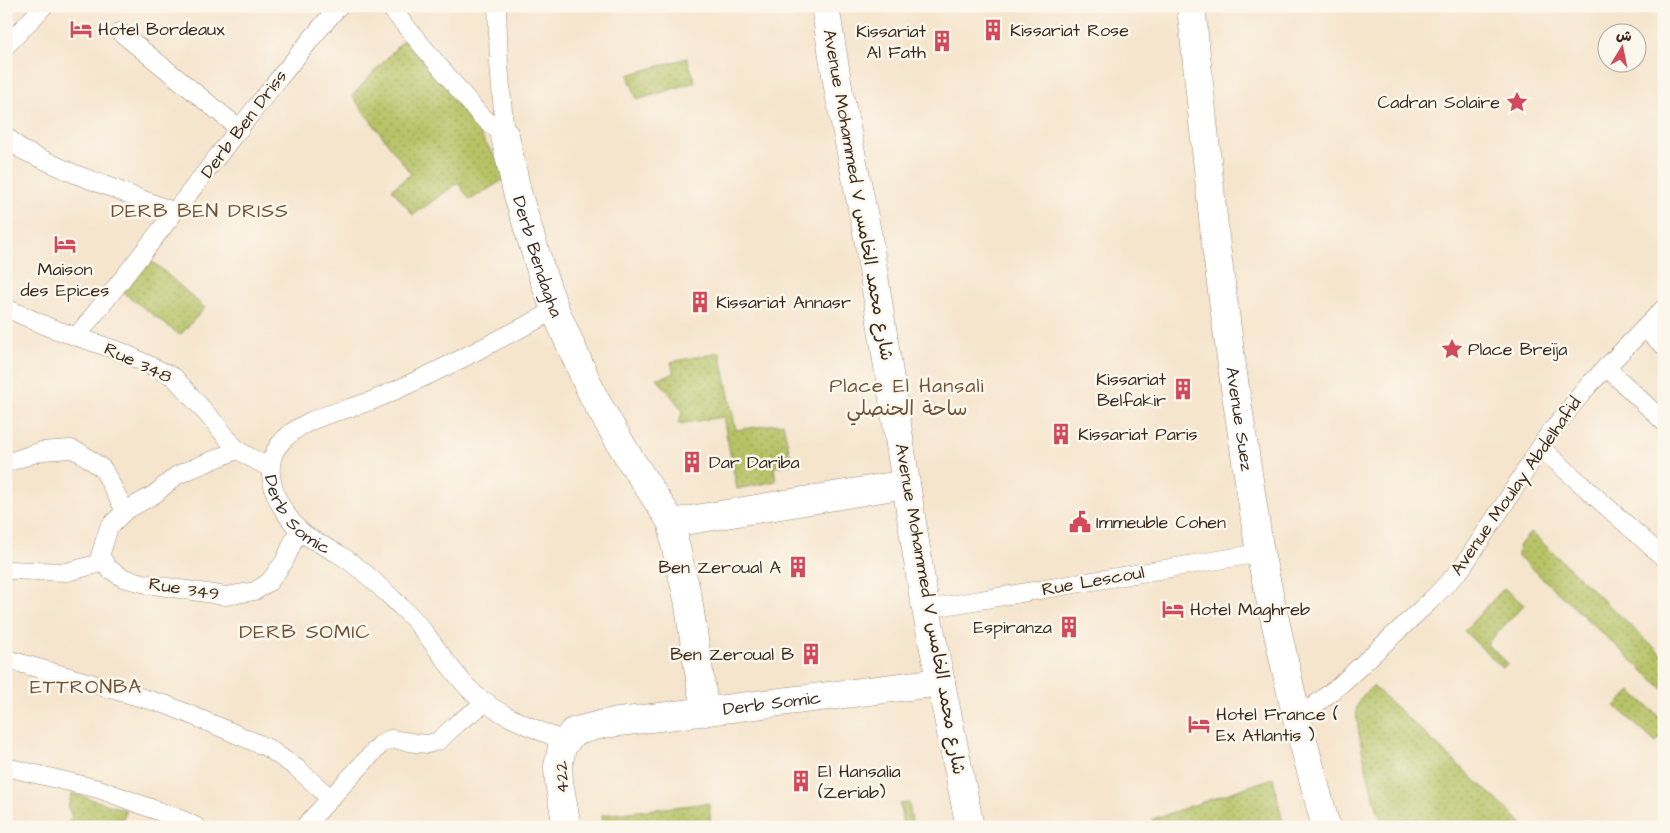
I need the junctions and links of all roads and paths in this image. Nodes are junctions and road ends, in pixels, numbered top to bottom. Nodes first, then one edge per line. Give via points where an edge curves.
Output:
1 (44, 6) edge
2 (339, 6) edge
3 (389, 6) edge
4 (497, 6) edge
5 (825, 6) edge
6 (1191, 6) edge
7 (120, 32) dead end
8 (6, 46) edge
9 (240, 129) junction
10 (6, 136) edge
11 (505, 136) junction
12 (175, 212) junction
13 (6, 308) edge
14 (1664, 308) edge
15 (555, 310) junction
16 (1644, 329) junction
17 (76, 337) junction
18 (1664, 346) edge
19 (1606, 367) junction
20 (1664, 422) edge
21 (1541, 448) junction
22 (237, 450) junction
23 (6, 462) edge
24 (270, 468) junction
25 (906, 484) junction
26 (125, 511) junction
27 (672, 523) junction
28 (298, 531) junction
29 (1260, 553) junction
30 (1664, 558) edge
31 (102, 559) junction
32 (6, 570) edge
33 (926, 609) junction
34 (6, 659) edge
35 (941, 682) junction
36 (486, 702) junction
37 (705, 712) junction
38 (1297, 719) junction
39 (603, 724) joint
40 (566, 742) junction
41 (6, 767) edge
42 (330, 798) junction
43 (197, 827) edge
44 (304, 827) edge
45 (567, 827) edge
46 (970, 827) edge
47 (1326, 827) edge

1 - 8 lane
2 - 9 lane, Derb Ben Driss via 291,61
3 - 11 lane via 480,115
4 - 11 lane
5 - 25 street, Avenue Mohammed V شارع محمد الخامس via 868,237
6 - 29 street, Avenue Suez via 1216,246
7 - 9 lane
9 - 12 lane, Derb Ben Driss
10 - 12 lane via 22,150 75,174
11 - 15 street, Derb Bendagha via 518,192
12 - 17 lane, Derb Ben Driss
13 - 17 lane, Rue 348
14 - 16 lane, Avenue Moulay Abdelhafid
15 - 24 lane, Derb Somic via 440,370 382,396 306,422 291,432 278,447
15 - 27 street, Derb Bendagha via 594,398
16 - 18 lane
16 - 19 lane, Avenue Moulay Abdelhafid
17 - 22 lane, Rue 348 via 122,352 174,377
19 - 20 lane
19 - 21 lane, Avenue Moulay Abdelhafid via 1548,435
21 - 30 lane
21 - 38 lane, Avenue Moulay Abdelhafid via 1461,568 1340,685
22 - 24 lane, Rue 348
22 - 26 lane via 177,475 155,494
23 - 26 lane via 42,451 81,453 103,469
24 - 28 lane, Derb Somic via 285,514
25 - 27 street
25 - 33 street, Avenue Mohammed V شارع محمد الخامس
26 - 31 lane via 109,527
27 - 37 street via 688,599
28 - 31 lane, Rue 349 via 284,562 268,582 255,590 226,596 123,578 108,568
28 - 36 lane, Derb Somic via 366,574 419,625 463,680
29 - 33 lane, Rue Lescoul
29 - 38 street, Avenue Suez
31 - 32 lane via 67,572
33 - 35 street, Avenue Mohammed V شارع محمد الخامس
34 - 42 lane via 167,705 222,728 268,748
35 - 37 street, Derb Somic
35 - 46 street, Avenue Mohammed V شارع محمد الخامس
36 - 40 lane, Derb Somic
36 - 42 lane via 438,741 416,744 391,739 380,745
37 - 39 street, Derb Somic
38 - 47 street, Avenue Suez
39 - 40 street, 422 via 573,732
40 - 45 street, 422 via 558,767
41 - 43 lane via 99,789
42 - 44 lane

